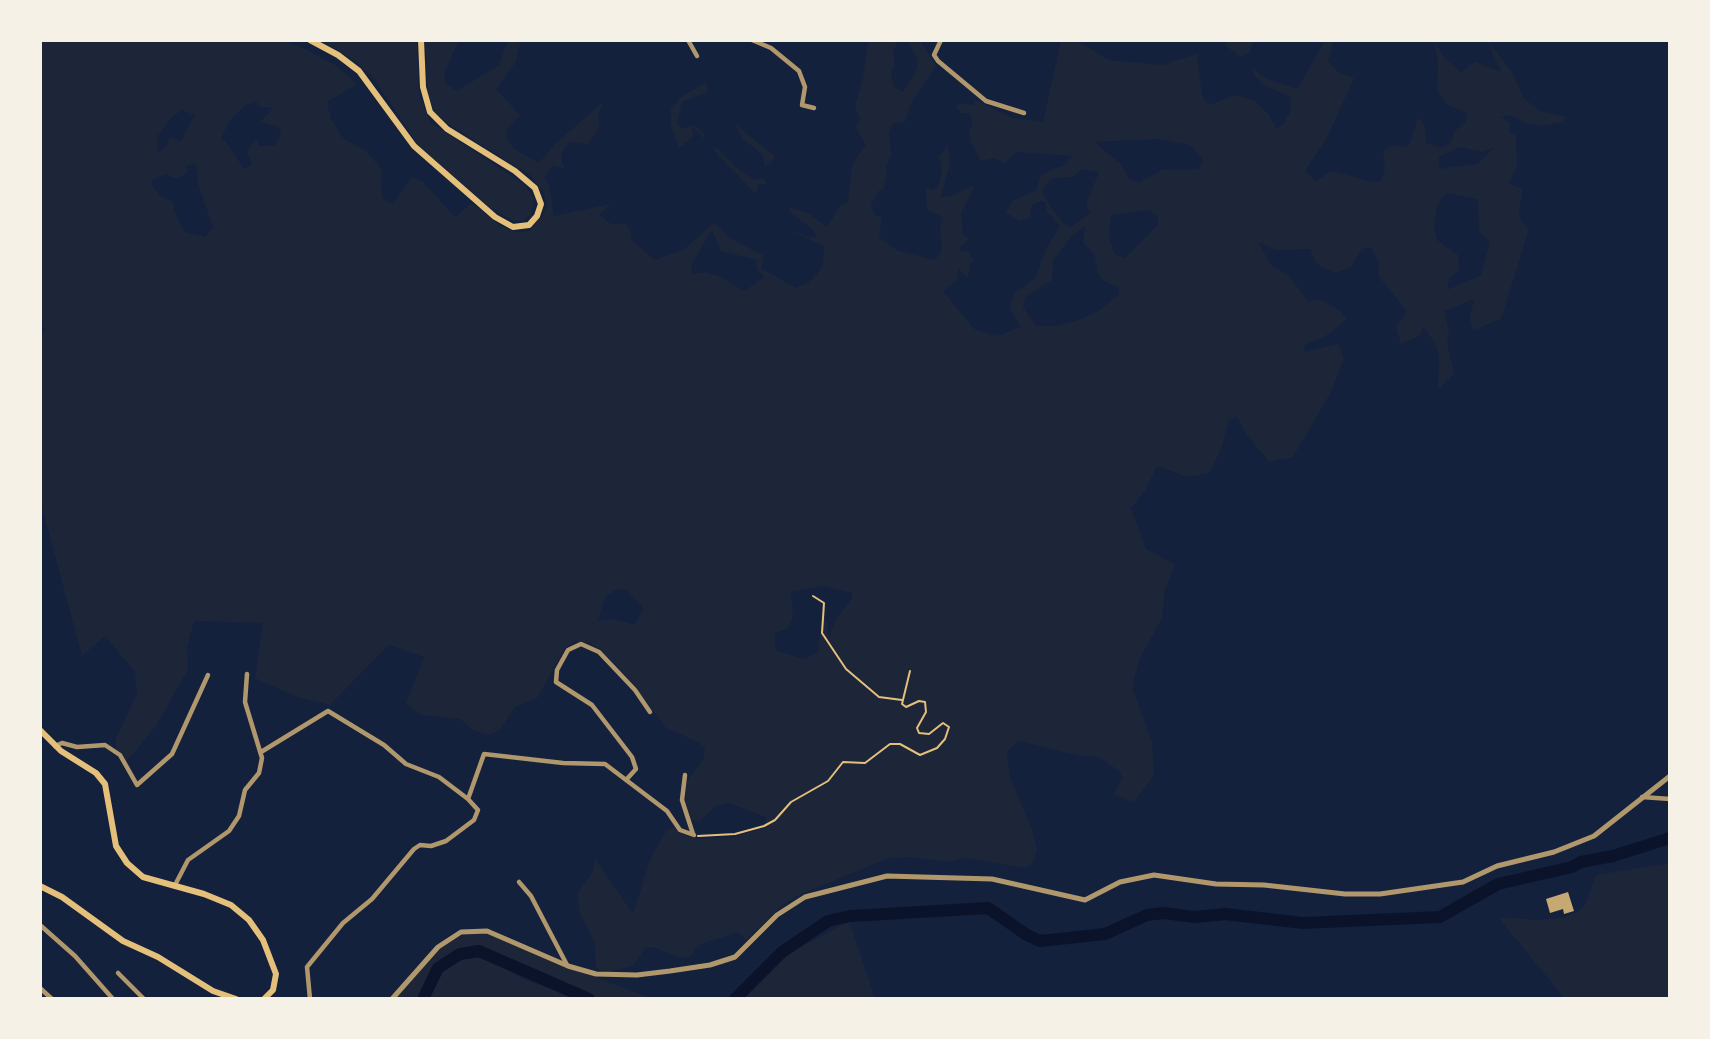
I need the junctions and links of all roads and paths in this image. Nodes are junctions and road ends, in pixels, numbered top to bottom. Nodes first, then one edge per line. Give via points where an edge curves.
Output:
1 (310, 40) edge
2 (421, 40) edge
3 (688, 40) edge
4 (752, 40) edge
5 (940, 40) edge
6 (697, 56) dead end
7 (814, 108) dead end
8 (1024, 113) dead end
9 (813, 596) dead end
10 (910, 671) dead end
11 (247, 674) dead end
12 (208, 676) dead end
13 (903, 700) junction
14 (650, 712) dead end
15 (40, 730) edge
16 (55, 746) junction
17 (261, 752) junction
18 (685, 775) dead end
19 (1670, 776) edge
20 (626, 780) junction
21 (1641, 797) junction
22 (468, 799) junction
23 (1670, 799) edge
24 (694, 835) junction
25 (519, 882) dead end
26 (175, 885) junction
27 (40, 886) edge
28 (40, 925) edge
29 (568, 966) junction
30 (118, 973) dead end
31 (40, 988) edge
32 (52, 999) edge
33 (113, 999) edge
34 (144, 999) edge
35 (236, 999) edge
36 (264, 999) edge
37 (310, 999) edge
38 (393, 999) edge

1 - 2 main road via 359,71 414,146 495,217 513,227 528,225 541,204 535,188 447,129 430,112 423,87
3 - 6 street
4 - 7 street via 799,71 805,87 802,105
5 - 8 street via 934,55 938,61 986,101
9 - 13 path via 824,603 822,633 846,669 879,697
10 - 13 path
11 - 17 street via 245,702
12 - 16 street via 172,754 137,785 120,755 105,745
13 - 24 path via 906,707 925,702 919,733 929,734 947,724 942,744 931,752 920,755 890,744 864,763 843,762 828,781 791,802 764,826 735,834
14 - 20 street via 599,652 581,644 568,650 556,682 592,705 632,757 636,769
15 - 16 main road
16 - 26 main road via 105,784 116,846 127,863 143,877
17 - 22 street via 328,711
17 - 26 street via 260,773 244,790 236,822 188,860
18 - 24 street via 682,800
19 - 21 street
20 - 22 street via 605,764 484,754
20 - 24 street via 669,813 680,830
21 - 23 street
21 - 29 street via 1602,832 1581,843 1497,866 1463,882 1380,894 1345,894 1154,875 1121,883 1085,900 992,878 887,876 827,889 796,902 741,952 722,962 613,976
22 - 37 street via 478,810 474,820 446,841 414,849 372,899 313,956 306,974
25 - 29 street
26 - 36 main road via 231,905 257,930 275,974 273,990
27 - 35 main road via 123,941
28 - 33 street
29 - 38 street via 493,933 466,931 443,943
30 - 34 street
31 - 32 street

